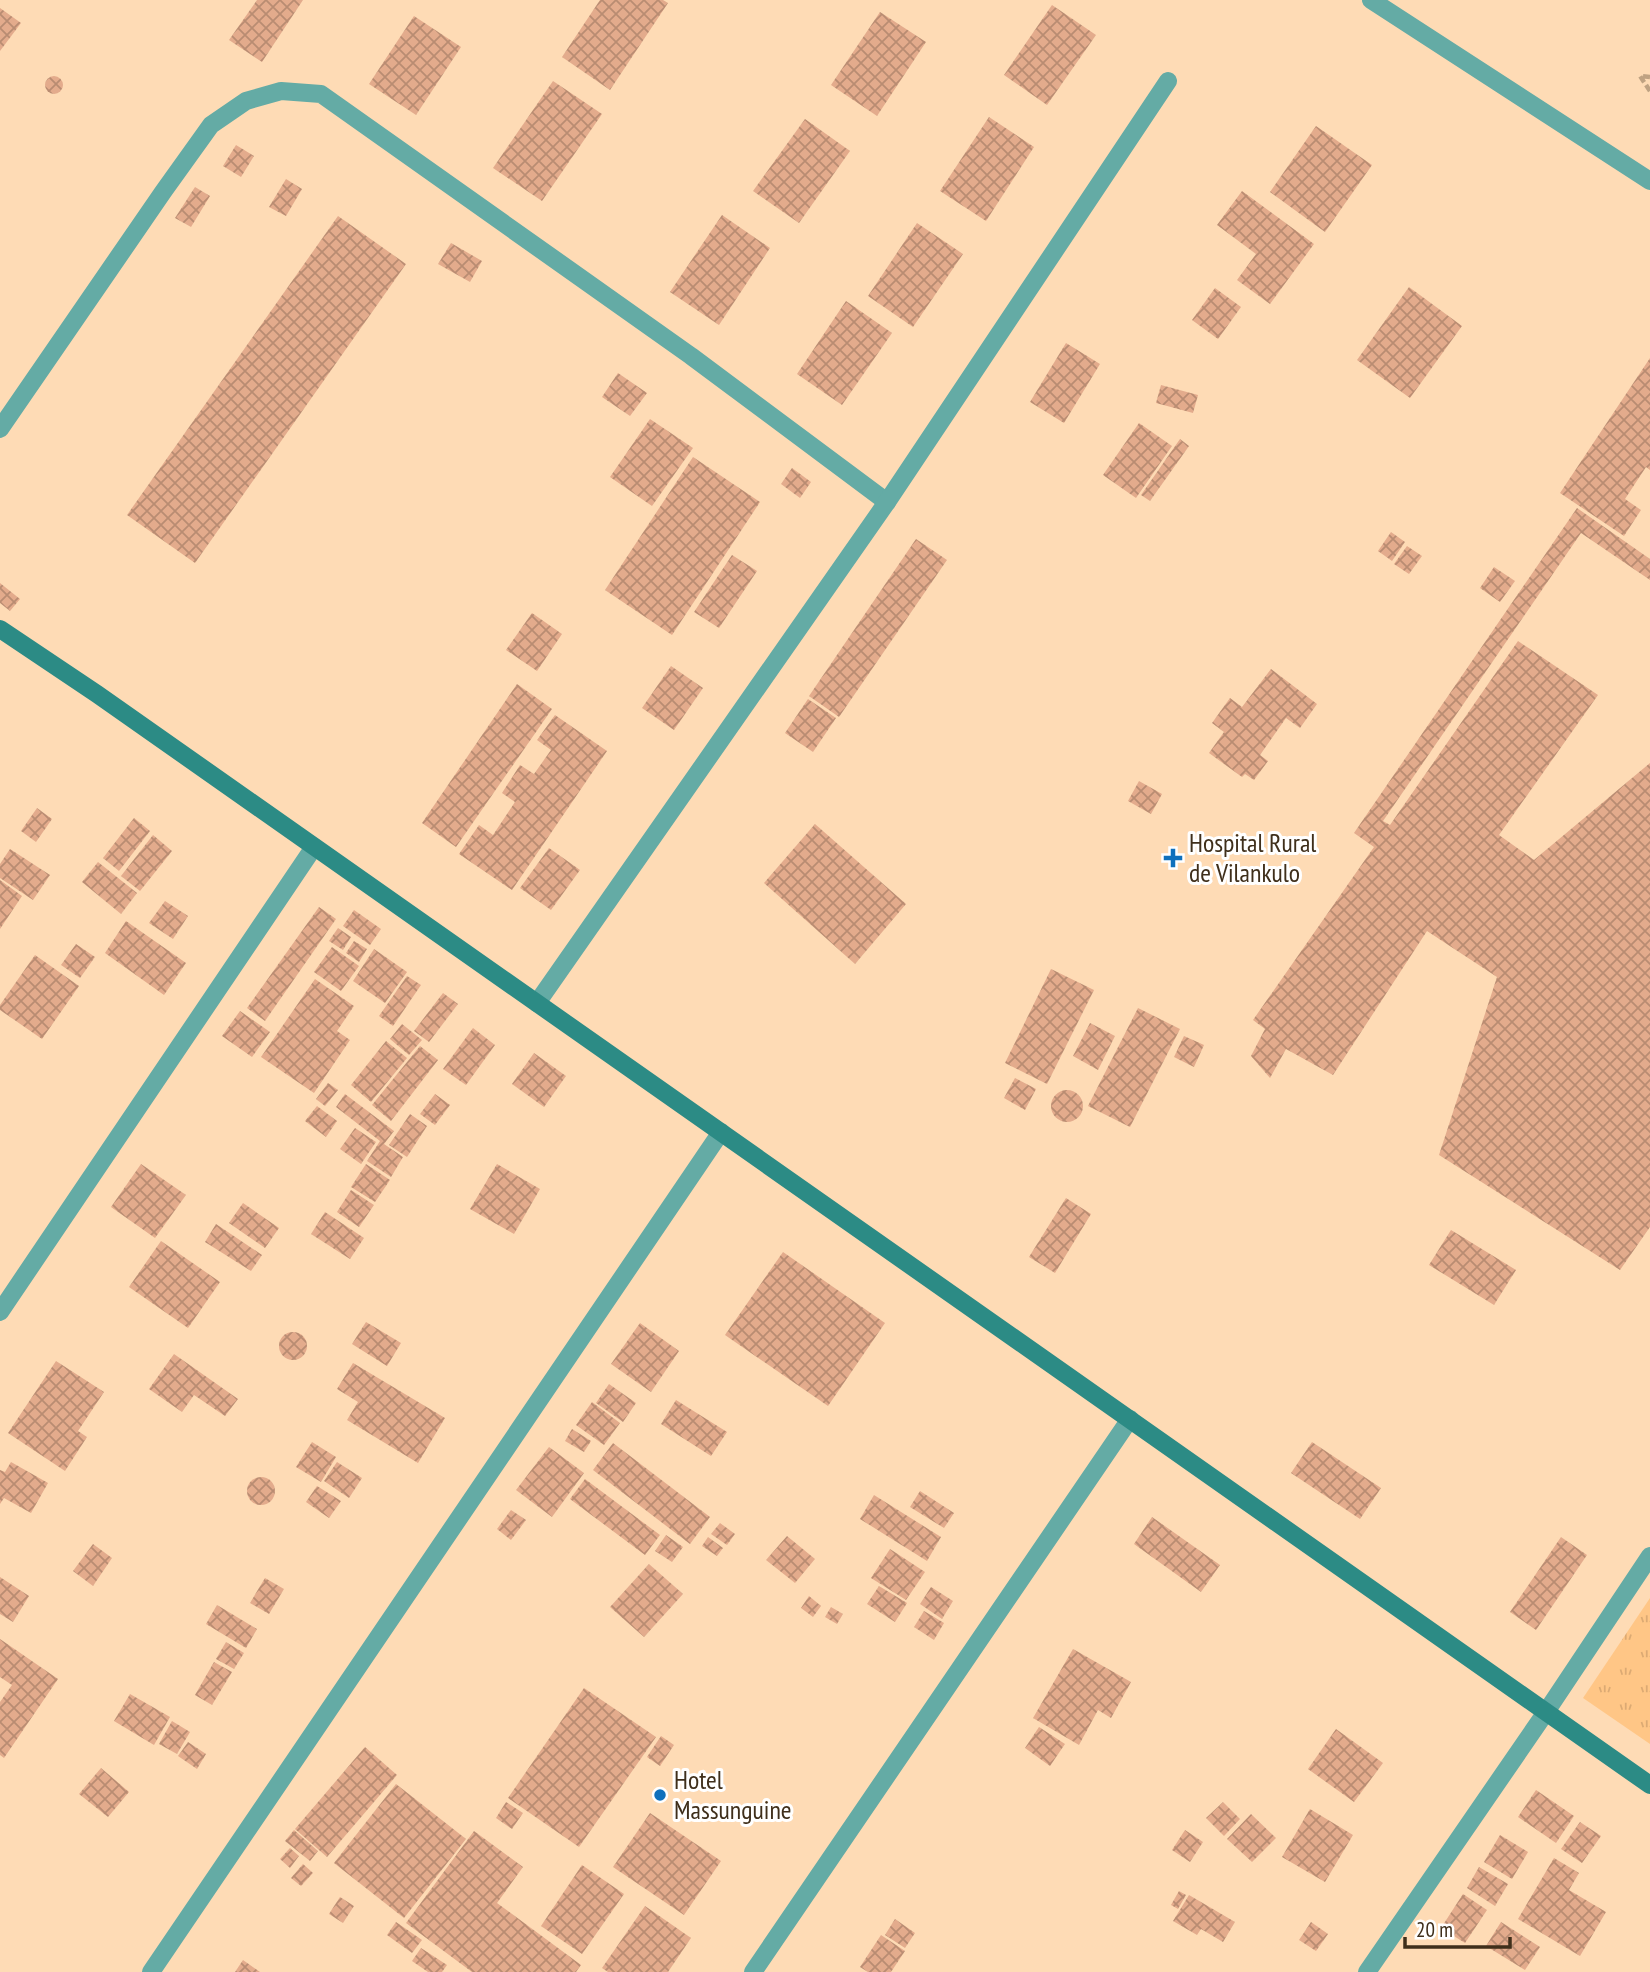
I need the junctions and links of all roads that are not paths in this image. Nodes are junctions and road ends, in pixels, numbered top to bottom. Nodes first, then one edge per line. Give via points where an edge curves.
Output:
1 (1371, 0) edge
2 (1168, 81) dead end
3 (1650, 181) edge
4 (0, 429) edge
5 (887, 502) junction
6 (0, 629) edge
7 (314, 847) junction
8 (537, 1003) junction
9 (721, 1132) junction
10 (0, 1312) edge
11 (1130, 1419) junction
12 (1650, 1556) edge
13 (1546, 1712) junction
14 (1650, 1785) edge
15 (150, 1972) edge
16 (753, 1972) edge
17 (1367, 1972) edge

1 - 3 street
2 - 5 street
4 - 5 street via 211,125 246,101 281,91 321,94 691,356
5 - 8 street
6 - 7 main road
7 - 8 main road
7 - 10 street
8 - 9 main road
9 - 11 main road
9 - 15 street
11 - 13 main road
11 - 16 street
12 - 13 street
13 - 14 main road
13 - 17 street

